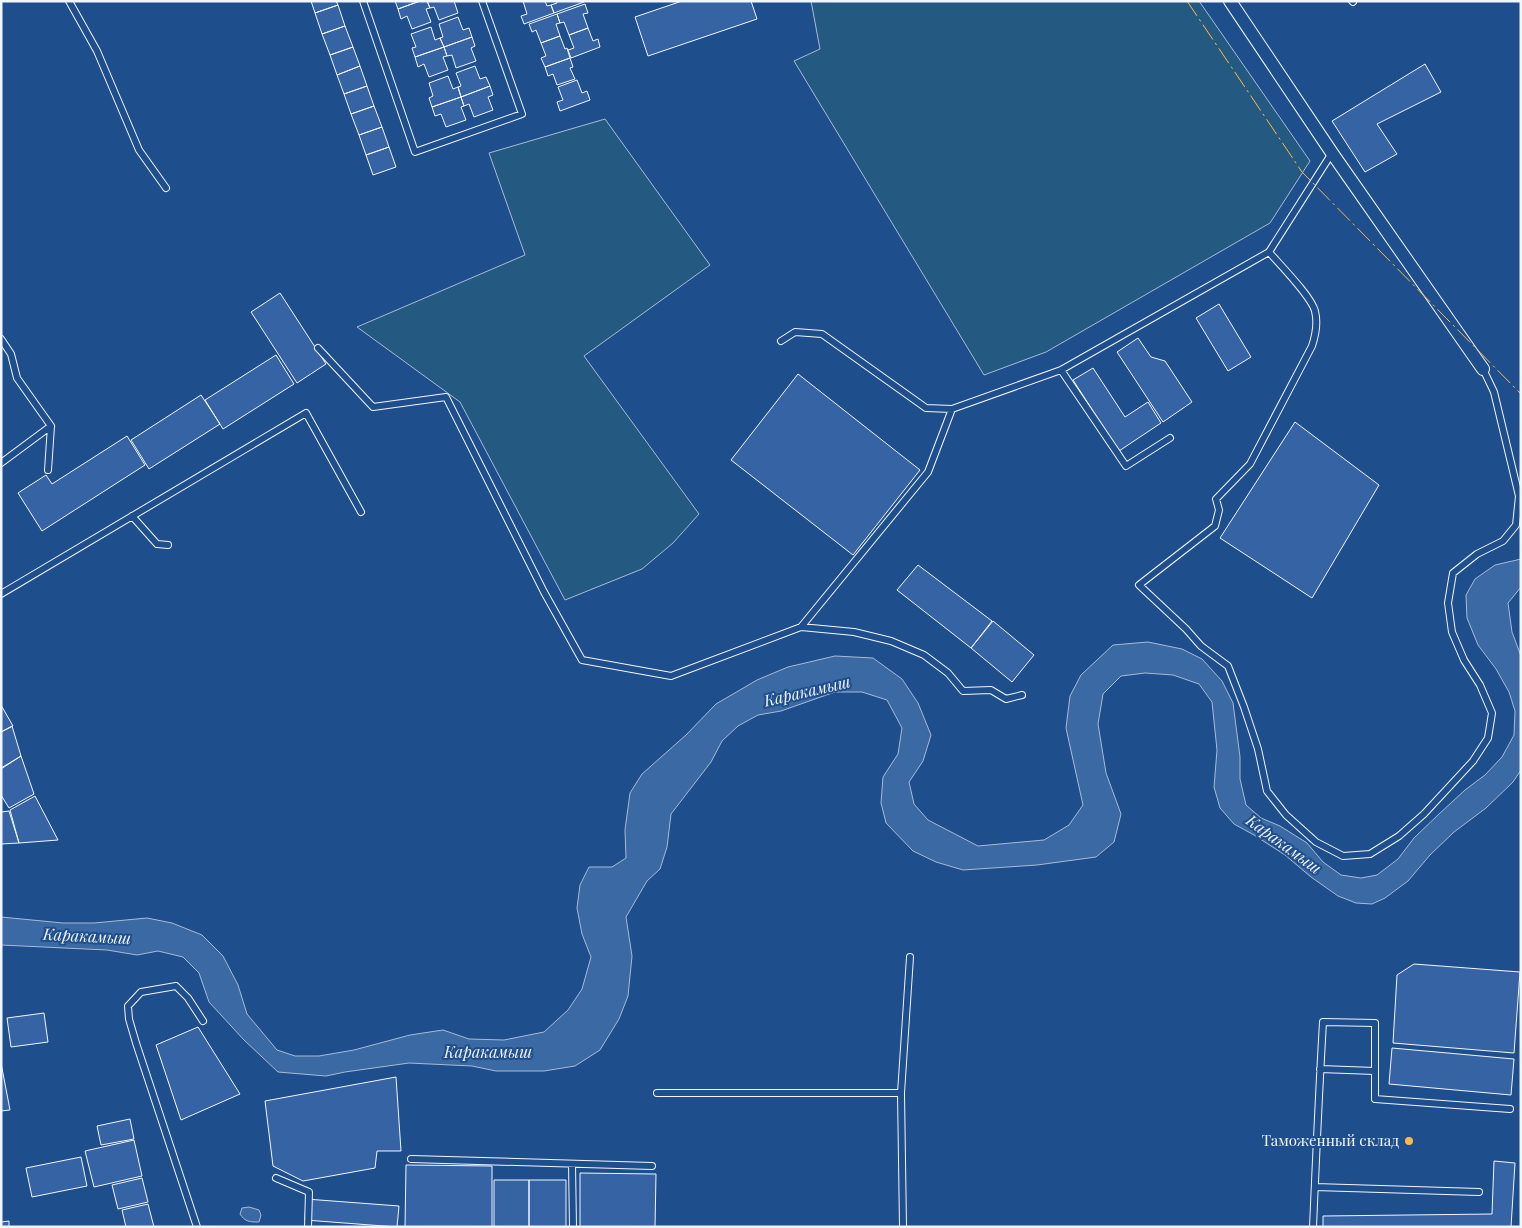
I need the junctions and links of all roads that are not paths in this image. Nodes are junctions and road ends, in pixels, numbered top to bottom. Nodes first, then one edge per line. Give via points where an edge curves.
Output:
1 (69, 1) edge
2 (363, 1) edge
3 (482, 1) edge
4 (1230, 1) edge
5 (1332, 153) junction
6 (166, 188) dead end
7 (1269, 252) junction
8 (1, 339) edge
9 (781, 341) dead end
10 (318, 348) dead end
11 (1483, 369) joint
12 (1061, 370) junction
13 (952, 409) junction
14 (51, 426) junction
15 (1170, 438) dead end
16 (1, 463) edge
17 (48, 470) dead end
18 (361, 512) dead end
19 (132, 516) junction
20 (168, 546) dead end
21 (1, 594) edge
22 (801, 627) junction
23 (1022, 696) dead end
24 (910, 957) dead end
25 (203, 1021) dead end
26 (1320, 1069) junction
27 (1375, 1071) junction
28 (901, 1093) junction
29 (657, 1094) dead end
30 (1510, 1109) dead end
31 (410, 1159) dead end
32 (572, 1164) junction
33 (652, 1166) dead end
34 (276, 1178) dead end
35 (1315, 1187) junction
36 (1479, 1192) dead end
37 (196, 1227) edge
38 (308, 1227) edge
39 (573, 1227) edge
40 (903, 1227) edge
41 (1313, 1227) edge

1 - 6 lane via 97,51 139,150
2 - 3 lane via 415,152 522,114
4 - 5 street
5 - 7 lane
5 - 11 street
7 - 11 lane via 1304,292 1315,310 1317,332 1312,346 1250,464 1216,499 1219,510 1216,526 1139,586 1201,646 1228,666 1258,749 1266,791 1286,815 1316,842 1343,856 1370,854 1399,836 1468,767 1488,738 1492,713 1452,632 1448,603 1454,572 1477,554 1502,541 1516,525 1519,496 1494,392
7 - 12 lane
8 - 14 lane via 11,354 16,378
9 - 13 lane via 795,332 822,334 926,408
10 - 22 lane via 373,407 446,397 544,592 582,660 671,676
12 - 13 lane
12 - 15 lane via 1126,466
13 - 22 lane via 928,472
14 - 16 lane
14 - 17 lane
18 - 19 lane via 306,413
19 - 20 lane via 156,544
19 - 21 lane
22 - 23 lane via 854,632 891,641 924,655 948,673 963,692 991,690 1006,698
24 - 28 lane
25 - 37 lane via 176,986 141,992 128,1006 136,1043
26 - 27 lane
26 - 27 lane via 1323,1022 1375,1023
26 - 35 lane
27 - 30 lane via 1375,1098
28 - 29 lane
28 - 40 lane
31 - 32 lane
32 - 33 lane
32 - 39 lane
34 - 38 lane via 309,1192
35 - 36 lane
35 - 41 lane

